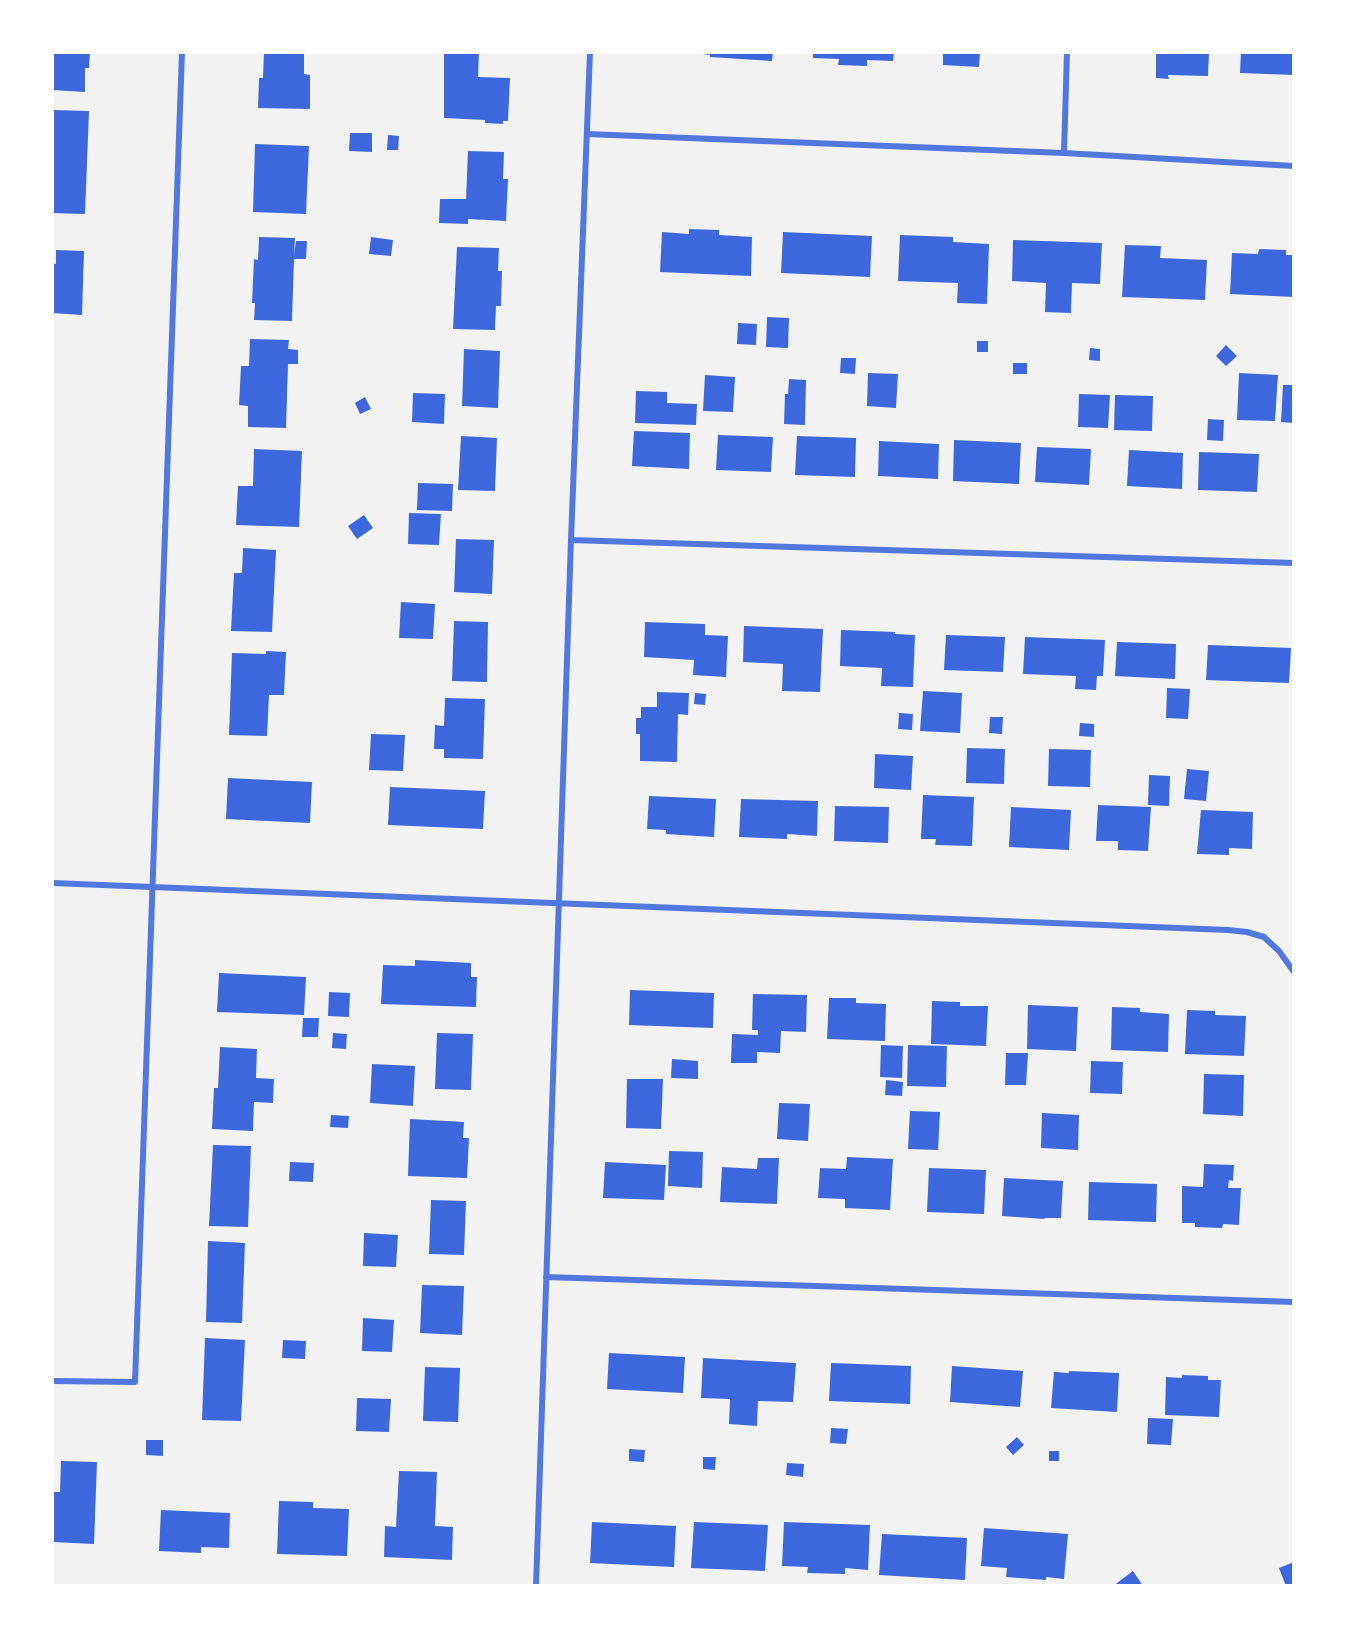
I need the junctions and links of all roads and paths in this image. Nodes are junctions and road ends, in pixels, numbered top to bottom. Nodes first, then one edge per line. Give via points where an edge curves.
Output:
1 (182, 52) edge
2 (590, 52) edge
3 (1067, 52) edge
4 (587, 134) junction
5 (1064, 153) junction
6 (1293, 166) edge
7 (571, 540) junction
8 (1293, 563) edge
9 (52, 883) edge
10 (152, 887) junction
11 (558, 903) junction
12 (1293, 972) edge
13 (546, 1277) junction
14 (1293, 1302) edge
15 (52, 1381) edge
16 (536, 1586) edge

1 - 10 street
2 - 4 street
3 - 5 street
4 - 5 street
4 - 7 street
5 - 6 street
7 - 8 street
7 - 11 street
9 - 10 street
10 - 11 street
10 - 15 street via 135,1382
11 - 12 street via 1228,930 1264,938
11 - 13 street
13 - 14 street
13 - 16 street

